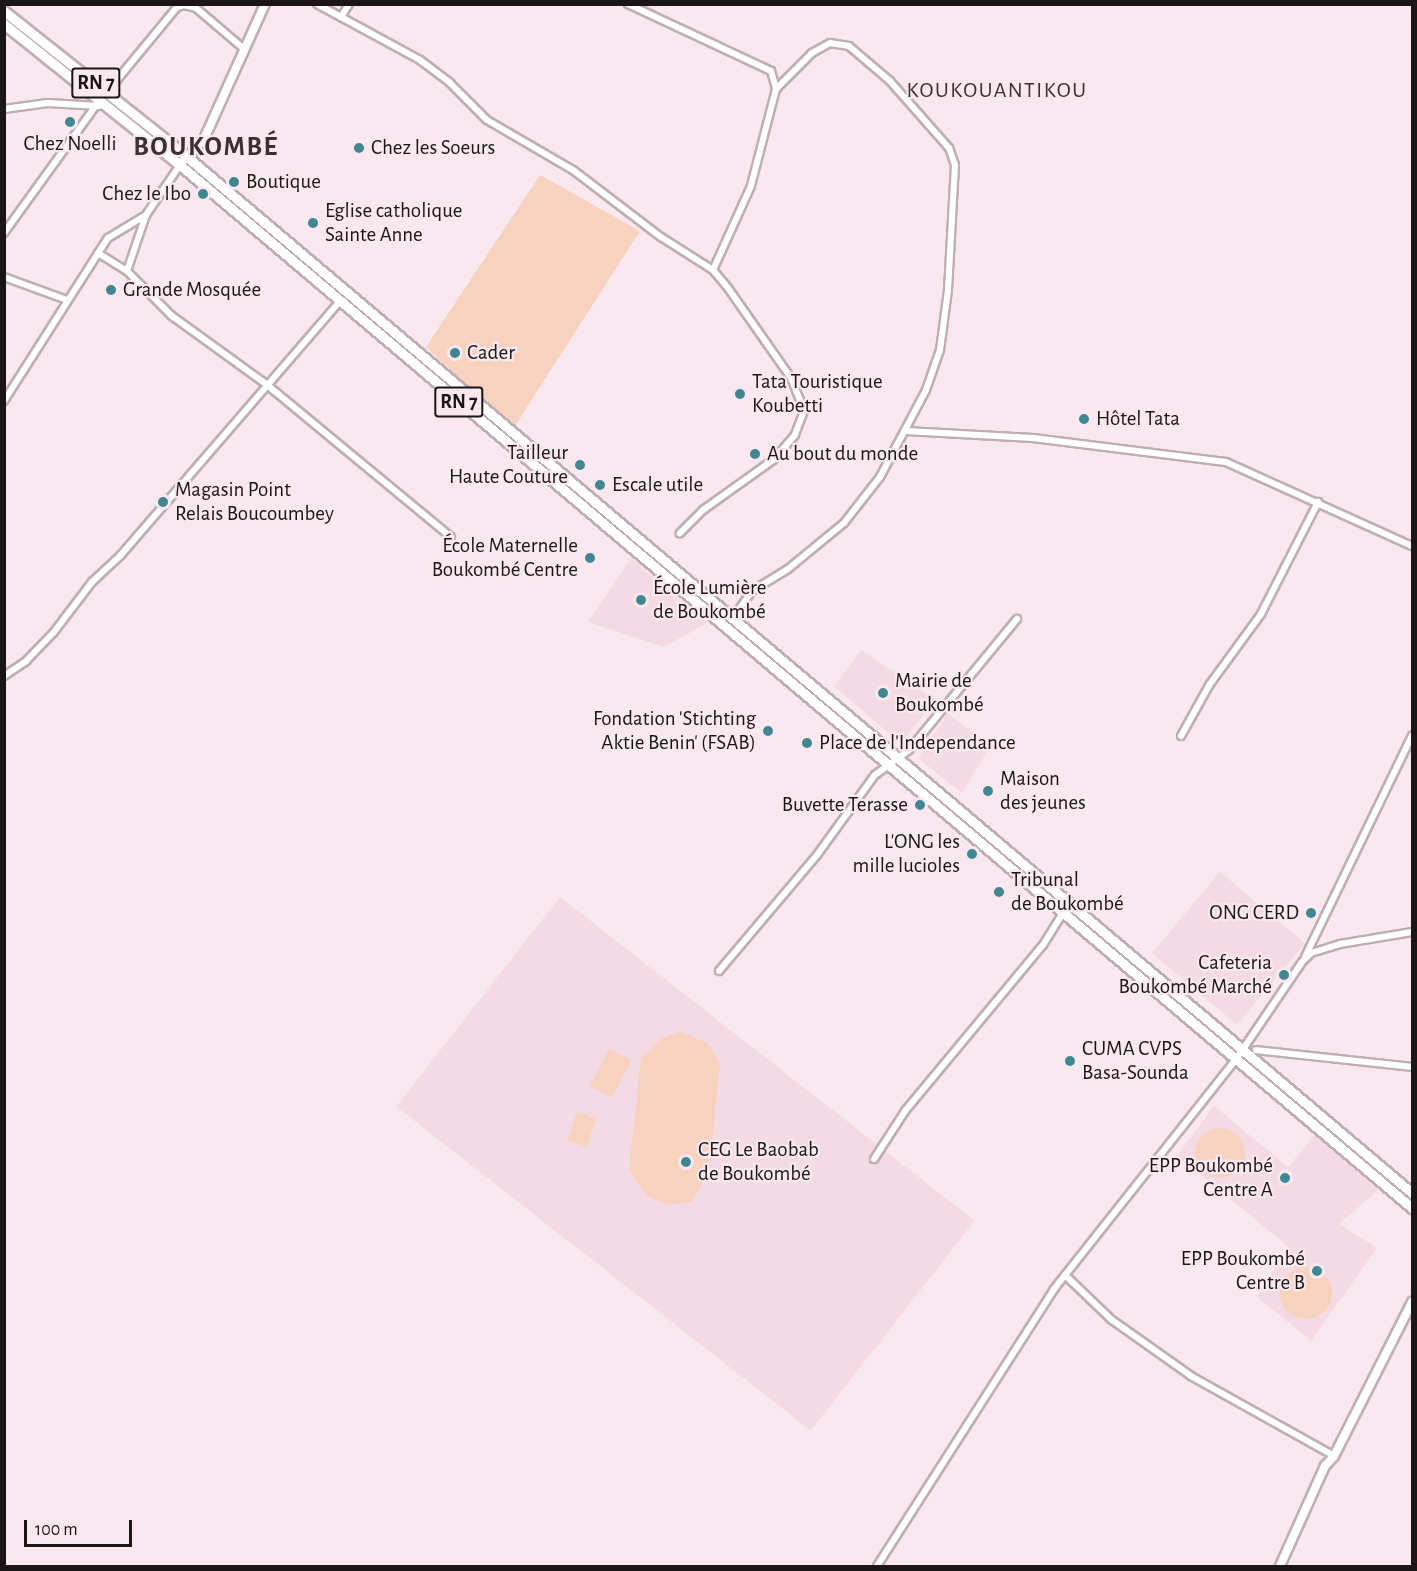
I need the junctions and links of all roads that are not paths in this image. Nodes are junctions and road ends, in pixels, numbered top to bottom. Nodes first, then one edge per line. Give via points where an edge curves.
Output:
1 (265, 4) edge
2 (317, 4) edge
3 (349, 4) edge
4 (628, 4) edge
5 (184, 5) edge
6 (4, 11) edge
7 (341, 17) junction
8 (4, 24) edge
9 (243, 48) junction
10 (776, 89) junction
11 (101, 99) junction
12 (4, 110) edge
13 (184, 161) junction
14 (146, 214) junction
15 (4, 233) edge
16 (98, 253) junction
17 (713, 270) junction
18 (127, 271) junction
19 (4, 277) edge
20 (67, 300) junction
21 (340, 302) junction
22 (266, 384) junction
23 (4, 401) edge
24 (906, 431) junction
25 (1318, 502) junction
26 (680, 533) dead end
27 (451, 537) dead end
28 (1413, 546) edge
29 (733, 618) junction
30 (1017, 619) dead end
31 (4, 676) edge
32 (1181, 736) dead end
33 (1413, 736) edge
34 (900, 759) junction
35 (891, 766) junction
36 (1064, 912) junction
37 (1413, 932) edge
38 (1302, 962) junction
39 (719, 971) dead end
40 (1244, 1049) junction
41 (1256, 1050) dead end
42 (1237, 1058) junction
43 (1413, 1067) edge
44 (874, 1159) dead end
45 (1413, 1193) edge
46 (1413, 1208) edge
47 (1065, 1275) junction
48 (1413, 1302) edge
49 (1334, 1456) junction
50 (877, 1566) edge
51 (1280, 1566) edge

1 - 9 street
2 - 7 street
3 - 7 street
4 - 10 street via 771,71
5 - 9 street via 196,8
5 - 11 street via 177,7
6 - 11 main road, RN 7
7 - 17 street via 420,60 487,120 573,170 661,237
8 - 11 main road, RN 7
9 - 13 street via 204,139
10 - 17 street via 751,186
10 - 24 street via 812,52 830,43 849,46 890,81 949,148 955,165 955,190 940,350
11 - 12 street
11 - 13 main road, RN 7
11 - 13 main road, RN 7
11 - 15 street
13 - 14 street
13 - 21 main road, RN 7
13 - 29 main road, RN 7
14 - 16 street via 108,238
14 - 18 street
16 - 18 street
16 - 20 street
17 - 26 street via 790,378 804,411 795,435 772,460 703,510
18 - 22 street via 172,316
19 - 20 street
20 - 23 street
21 - 22 street
21 - 35 main road, RN 7
22 - 27 street
22 - 31 street via 120,556 92,582 54,632 26,661
24 - 25 street via 1033,438 1226,462
24 - 29 street via 880,477 844,523 788,569 752,591
25 - 28 street
25 - 32 street via 1261,614 1210,684
29 - 34 main road, RN 7
30 - 34 street
33 - 38 street via 1358,855
34 - 35 street
34 - 40 main road, RN 7
35 - 36 main road, RN 7
35 - 39 street via 875,775 817,855
36 - 42 main road, RN 7
36 - 44 street via 1043,945 905,1111
37 - 38 street via 1340,945 1311,953
38 - 40 street
40 - 42 street
40 - 45 main road, RN 7
41 - 43 street
42 - 46 main road, RN 7
42 - 47 street
47 - 49 street via 1112,1320 1191,1376
47 - 50 street
48 - 49 street
49 - 51 street via 1325,1466

